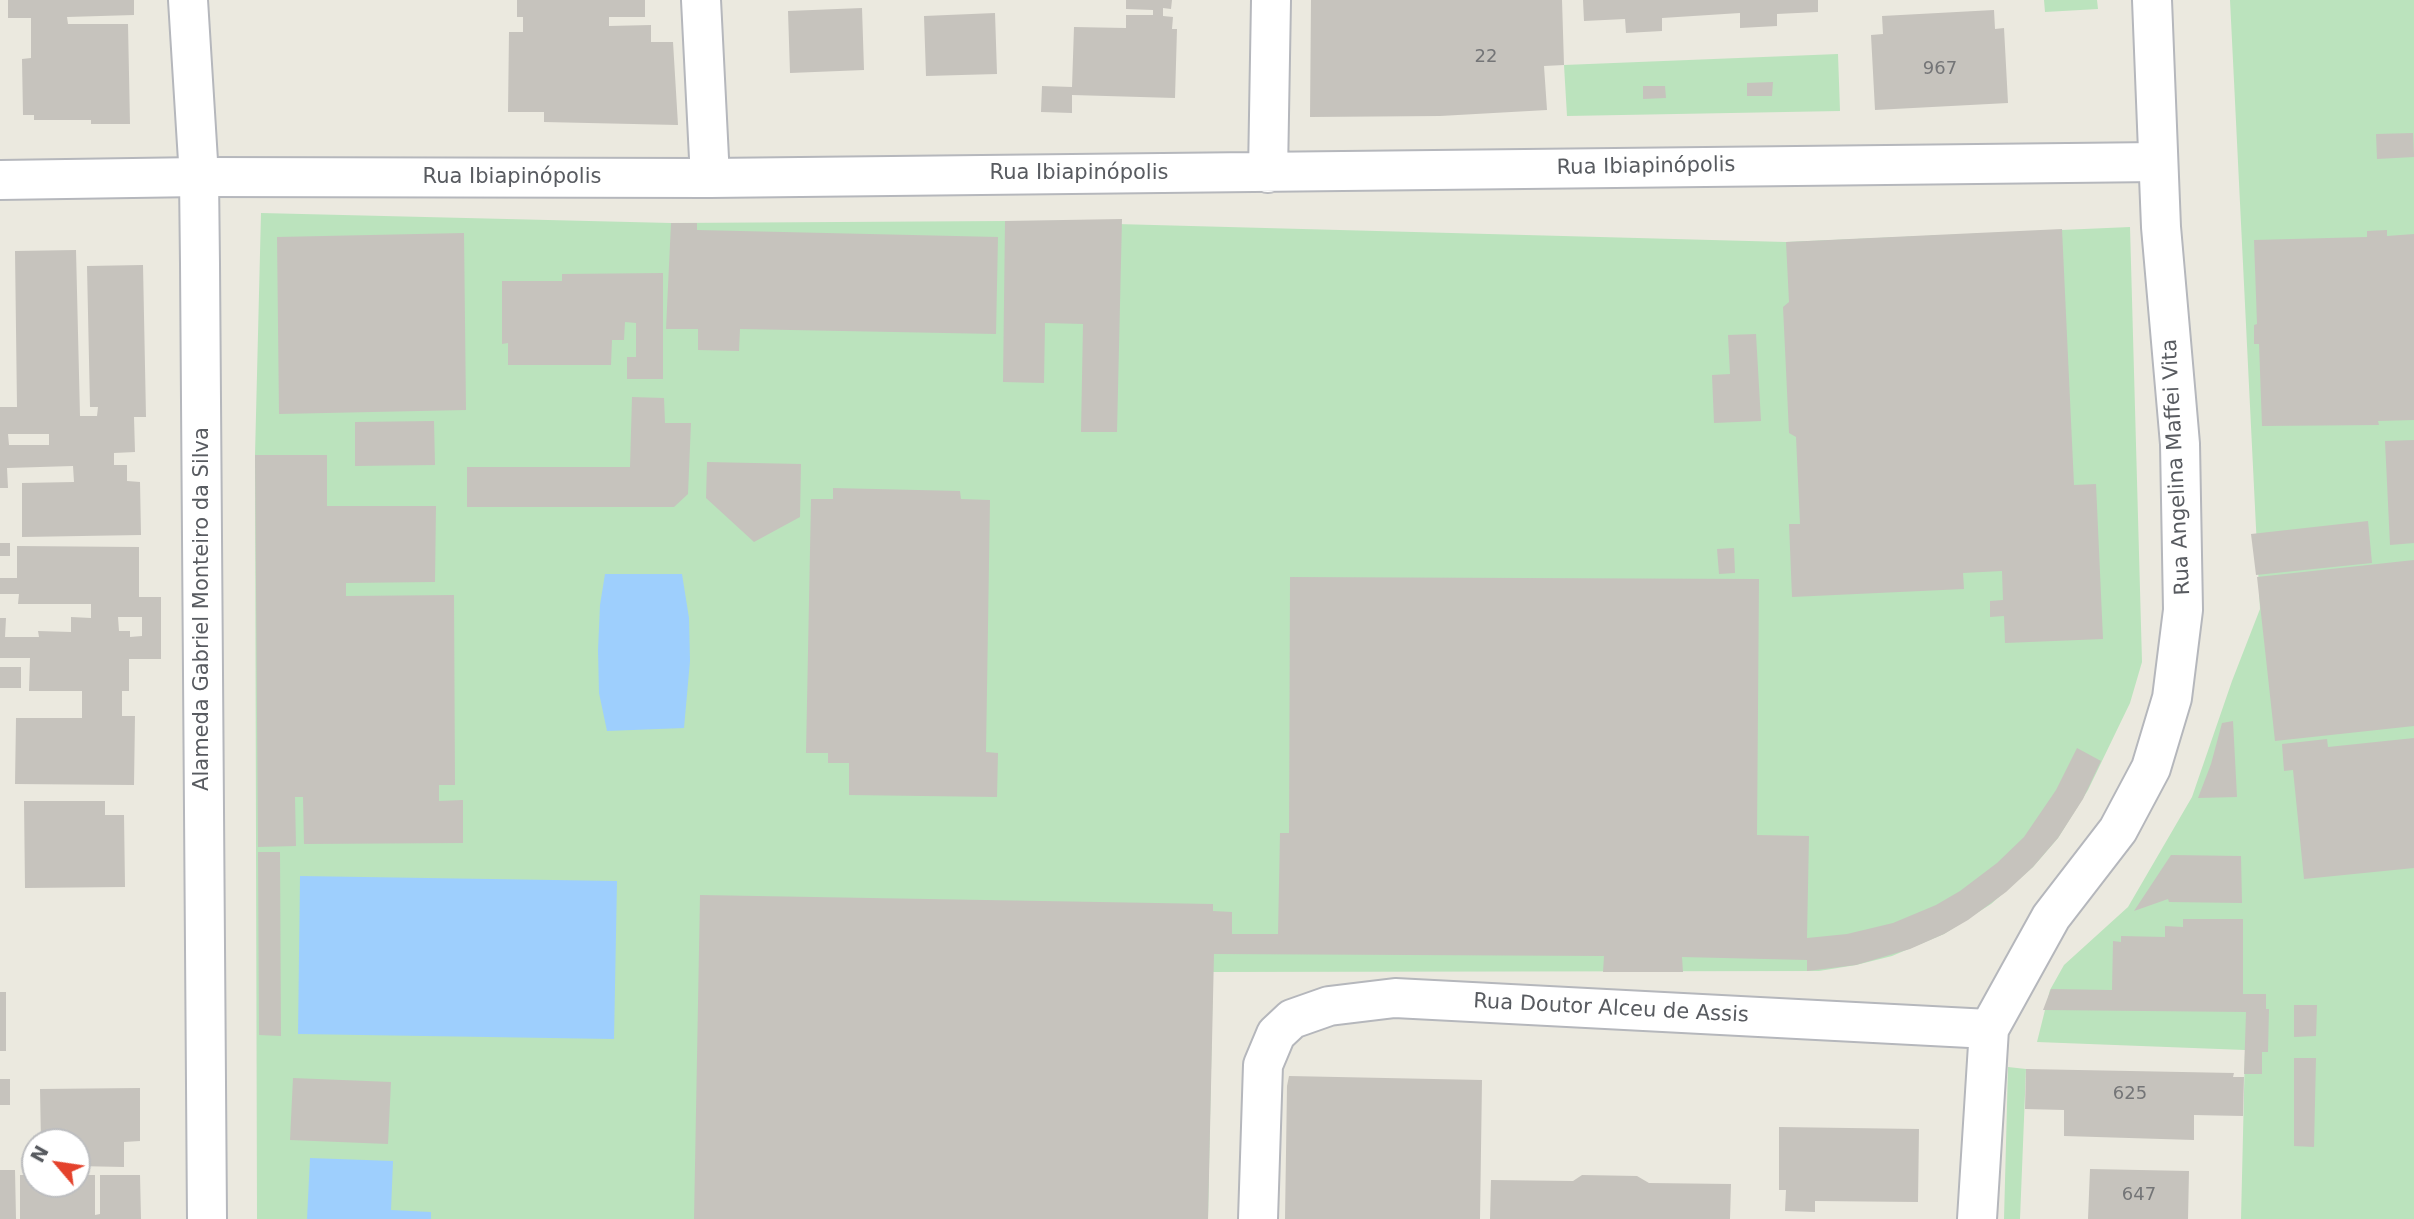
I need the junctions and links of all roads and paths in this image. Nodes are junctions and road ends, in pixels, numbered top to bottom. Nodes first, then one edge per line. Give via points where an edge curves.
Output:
1 (188, 0) edge
2 (701, 0) edge
3 (1271, 0) edge
4 (2152, 0) edge
5 (2158, 162) junction
6 (1268, 173) junction
7 (199, 177) junction
8 (710, 178) junction
9 (0, 180) edge
10 (1989, 1029) junction
11 (207, 1219) edge
12 (1258, 1219) edge
13 (1977, 1219) edge

1 - 7 street, Alameda Gabriel Monteiro da Silva
2 - 8 street
3 - 6 street
4 - 5 street, Rua Angelina Maffei Vita
5 - 6 street, Rua Ibiapinópolis
5 - 10 street, Rua Angelina Maffei Vita via 2180,444 2183,610 2172,698 2151,768 2118,831 2051,917
6 - 8 street, Rua Ibiapinópolis
7 - 8 street, Rua Ibiapinópolis
7 - 9 street, Rua Ibiapinópolis
7 - 11 street, Alameda Gabriel Monteiro da Silva
10 - 12 street, Rua Doutor Alceu de Assis via 1395,998 1329,1006 1293,1019 1276,1034 1264,1065
10 - 13 street, Rua Angelina Maffei Vita

